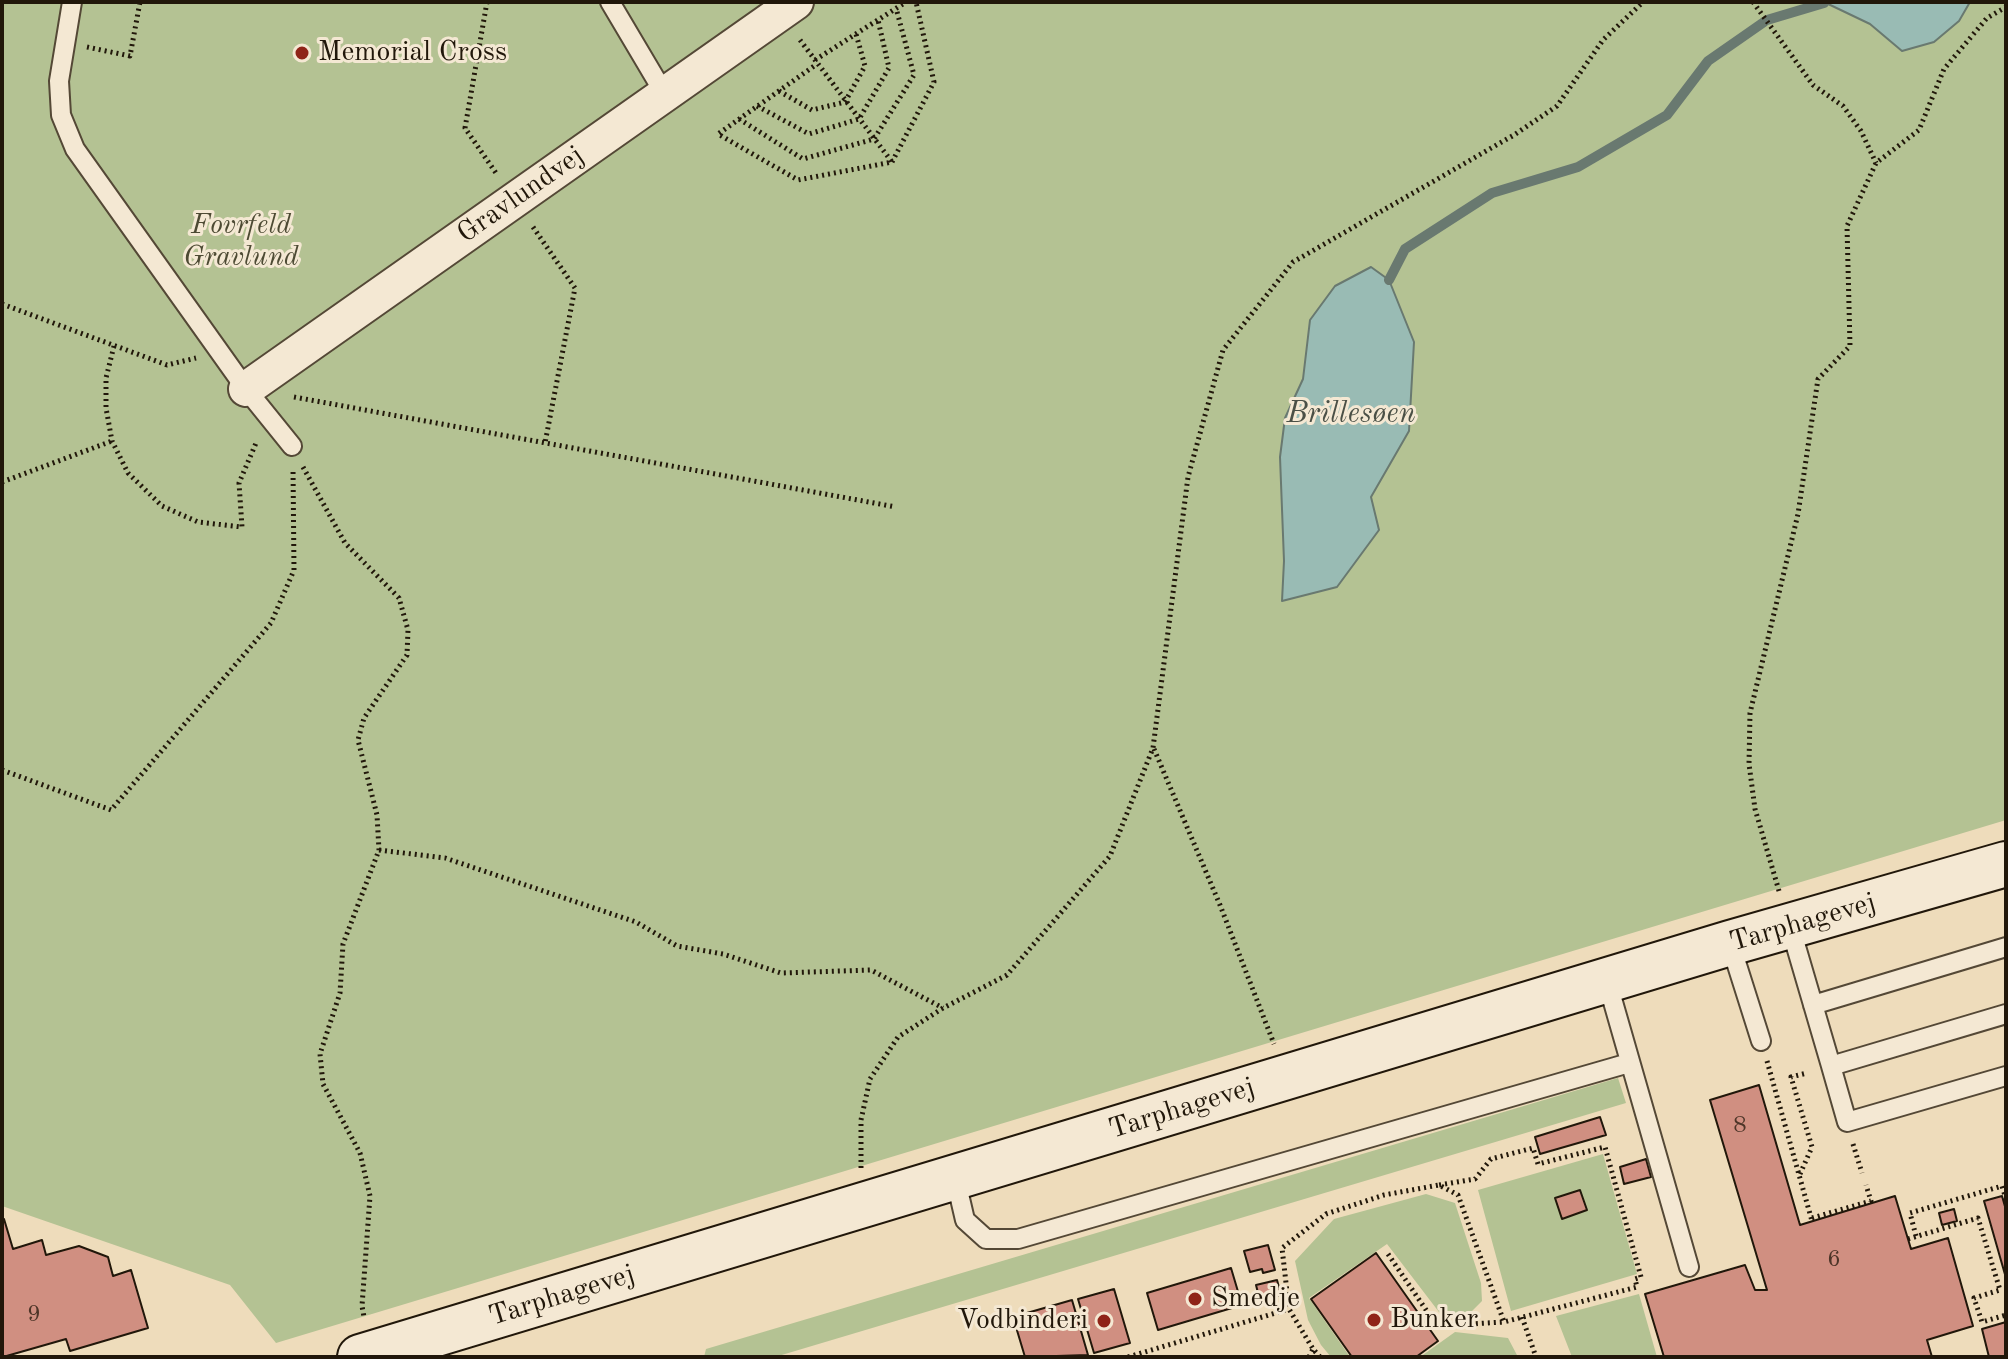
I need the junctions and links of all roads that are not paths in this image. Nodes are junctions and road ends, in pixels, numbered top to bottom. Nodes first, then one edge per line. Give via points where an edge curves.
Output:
1 (72, 2) edge
2 (610, 2) edge
3 (788, 7) edge
4 (664, 93) junction
5 (246, 389) junction
6 (292, 446) road end
7 (2006, 864) edge
8 (1790, 926) junction
9 (1730, 943) junction
10 (2006, 947) edge
11 (1607, 981) junction
12 (1813, 1005) junction
13 (2006, 1014) edge
14 (1761, 1041) road end
15 (1629, 1063) junction
16 (1831, 1066) junction
17 (2006, 1076) edge
18 (955, 1177) junction
19 (1689, 1267) dead end
20 (365, 1355) edge

1 - 5 lane via 59,81 61,115 75,149
2 - 4 lane
3 - 4 street, Gravlundvej
4 - 5 street, Gravlundvej
5 - 6 lane
7 - 8 main road, Tarphagevej
8 - 9 main road, Tarphagevej
8 - 12 lane
9 - 11 main road, Tarphagevej
9 - 14 lane
10 - 12 lane
11 - 15 lane
11 - 18 main road, Tarphagevej
12 - 16 lane
13 - 16 lane
15 - 18 lane via 1018,1239 986,1239 965,1220
15 - 19 lane
16 - 17 lane via 1847,1122
18 - 20 main road, Tarphagevej

